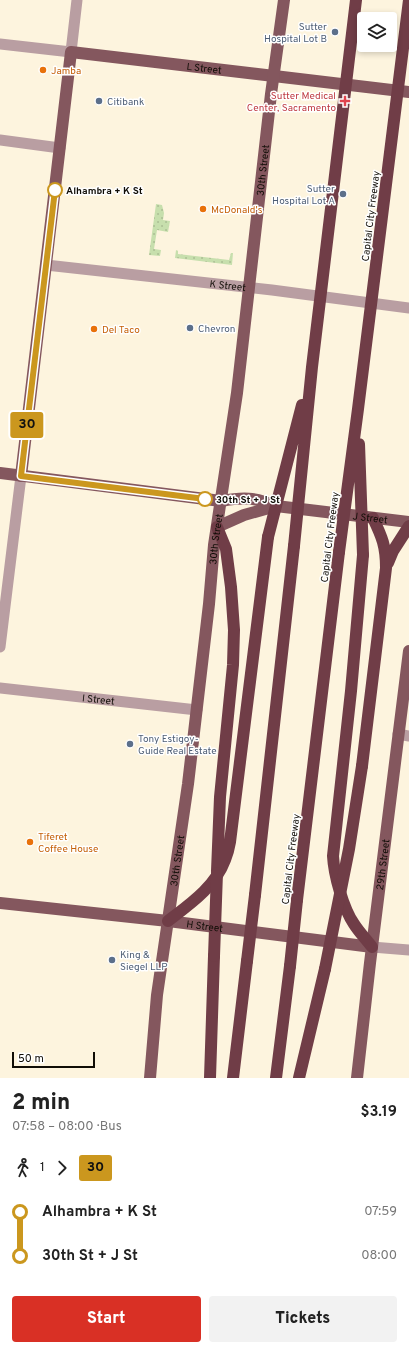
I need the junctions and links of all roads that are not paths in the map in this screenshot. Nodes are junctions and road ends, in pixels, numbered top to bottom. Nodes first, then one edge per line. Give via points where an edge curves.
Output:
1 (77, 0) edge
2 (284, 0) edge
3 (356, 0) edge
4 (409, 0) edge
5 (0, 44) edge
6 (71, 52) junction
7 (274, 76) junction
8 (409, 92) edge
9 (0, 140) edge
10 (60, 148) junction
11 (46, 265) junction
12 (248, 288) junction
13 (409, 308) edge
14 (312, 367) junction
15 (358, 409) junction
16 (0, 474) edge
17 (21, 476) junction
18 (221, 501) junction
19 (276, 506) junction
20 (373, 518) junction
21 (409, 522) edge
22 (409, 526) edge
23 (217, 527) junction
24 (386, 568) junction
25 (0, 647) edge
26 (409, 651) edge
27 (0, 688) edge
28 (197, 710) junction
29 (404, 735) edge
30 (0, 902) edge
31 (168, 921) junction
32 (372, 947) junction
33 (409, 950) edge
34 (150, 1078) edge
35 (210, 1078) edge
36 (233, 1078) edge
37 (276, 1078) edge
38 (299, 1078) edge
39 (357, 1078) edge

1 - 6 street
2 - 7 main road, 30th Street
3 - 14 highway, bridge
4 - 15 highway, Capital City Freeway, bridge
5 - 6 street, L Street
6 - 7 main road, L Street
6 - 10 main road
7 - 8 main road, L Street
7 - 12 main road, 30th Street
9 - 10 street
10 - 11 main road
11 - 12 street, K Street
11 - 17 main road
12 - 13 street, K Street
12 - 18 main road, 30th Street via 237,393
14 - 31 highway, bridge via 268,537 230,842 225,861 206,890
14 - 36 highway, bridge
15 - 32 highway, bridge via 363,555 333,856 335,877 347,910 353,924
15 - 37 highway, Capital City Freeway, bridge
16 - 17 main road, J Street
17 - 18 main road, J Street
17 - 25 street
18 - 19 main road, J Street via 241,498 262,500
18 - 23 main road, 30th Street
19 - 20 main road, J Street
19 - 23 main road via 244,515
20 - 21 main road, J Street
20 - 24 highway via 386,551
22 - 24 highway via 393,551
23 - 28 main road, 30th Street
23 - 35 highway, bridge via 226,549 234,630 220,797
24 - 38 highway, bridge via 362,766 349,849 325,969
26 - 29 main road, 29th Street
27 - 28 street, I Street
28 - 31 main road, 30th Street
29 - 32 main road, 29th Street
30 - 31 main road, H Street
31 - 32 main road, H Street
31 - 34 main road, 30th Street
32 - 33 street, H Street
32 - 39 main road, 29th Street

